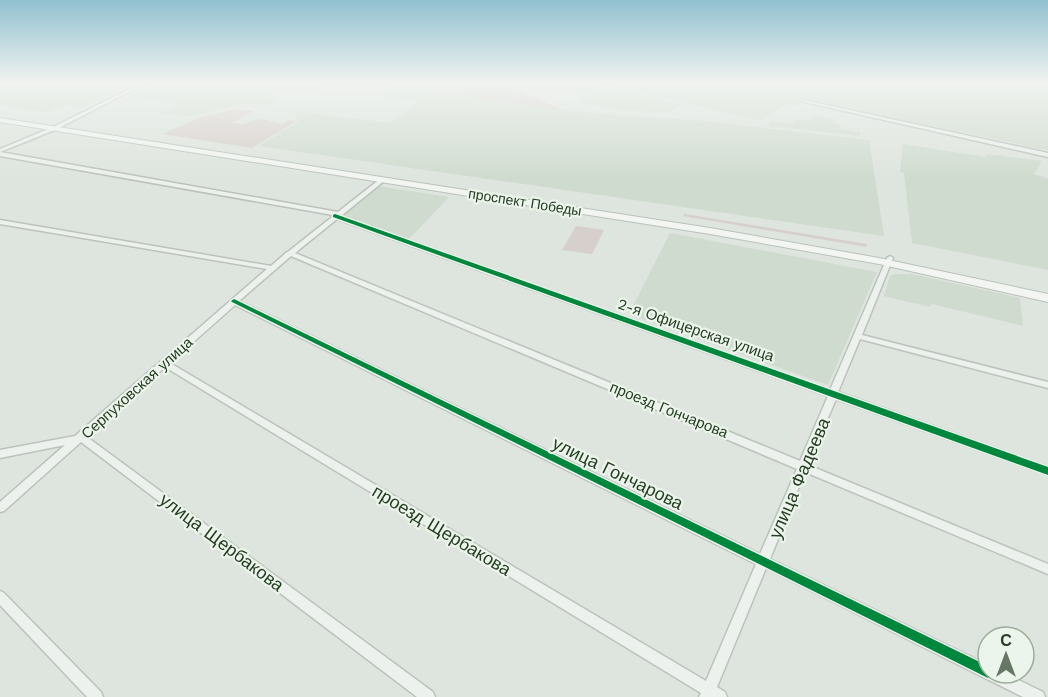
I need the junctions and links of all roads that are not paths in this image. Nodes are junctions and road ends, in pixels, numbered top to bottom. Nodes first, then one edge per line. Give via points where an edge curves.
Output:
1 (82, 115) edge
2 (866, 115) edge
3 (0, 118) edge
4 (57, 127) junction
5 (0, 152) edge
6 (1048, 155) edge
7 (382, 180) junction
8 (336, 215) junction
9 (0, 222) edge
10 (289, 253) junction
11 (890, 261) junction
12 (272, 268) junction
13 (1048, 291) edge
14 (1048, 298) edge
15 (234, 301) junction
16 (858, 336) junction
17 (164, 363) junction
18 (1048, 385) edge
19 (834, 393) junction
20 (82, 438) junction
21 (0, 453) edge
22 (804, 465) junction
23 (1048, 471) edge
24 (0, 508) edge
25 (763, 561) junction
26 (1048, 568) edge
27 (0, 597) edge
28 (976, 667) edge
29 (1014, 685) edge
30 (707, 694) edge
31 (96, 697) edge
32 (428, 697) edge
33 (720, 697) edge
34 (1038, 697) edge

1 - 4 street
2 - 6 street
3 - 4 main road, проспект Победы
4 - 5 street
4 - 7 main road, проспект Победы
4 - 11 main road, проспект Победы via 712,226
5 - 8 street, 2-я Офицерская улица
7 - 8 street, Серпуховская улица
7 - 11 main road, проспект Победы
8 - 10 street, Серпуховская улица
8 - 19 street, 2-я Офицерская улица
9 - 12 street
10 - 12 street, Серпуховская улица
10 - 22 street, проезд Гончарова
11 - 13 main road, проспект Победы
11 - 14 main road, проспект Победы
11 - 16 street, улица Фадеева
12 - 15 street, Серпуховская улица
15 - 17 street, Серпуховская улица
15 - 25 street, улица Гончарова
16 - 18 street
16 - 19 street, улица Фадеева
17 - 20 street, Серпуховская улица
17 - 30 street, проезд Щербакова
19 - 22 street, улица Фадеева
19 - 23 street, 2-я Офицерская улица
20 - 21 street
20 - 24 street, Серпуховская улица
20 - 32 street, улица Щербакова
22 - 25 street, улица Фадеева
22 - 26 street, проезд Гончарова
25 - 28 street, улица Гончарова
25 - 30 street, улица Фадеева
27 - 31 street
29 - 34 street, улица Гончарова
30 - 33 street, проезд Щербакова

